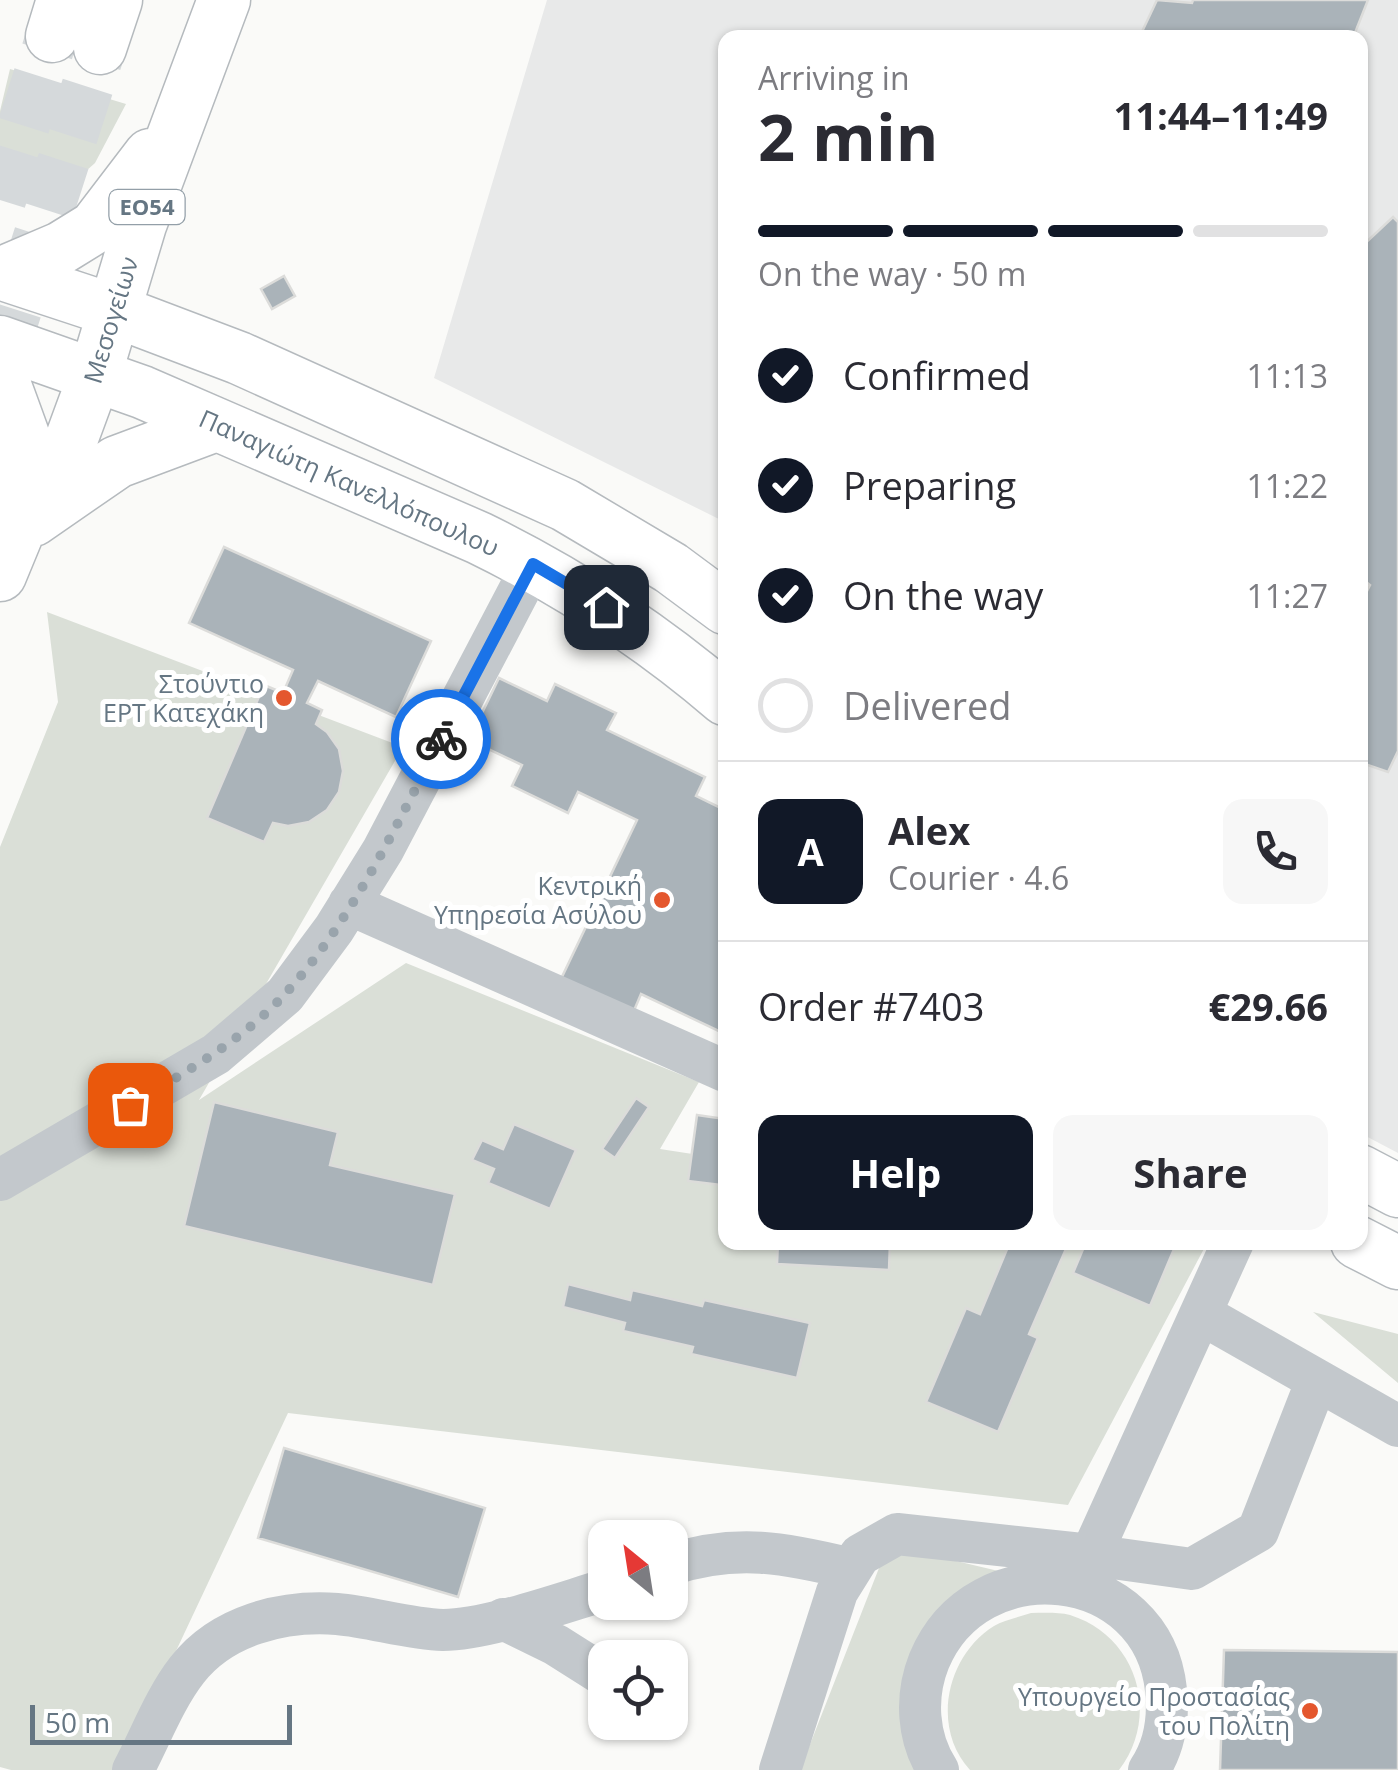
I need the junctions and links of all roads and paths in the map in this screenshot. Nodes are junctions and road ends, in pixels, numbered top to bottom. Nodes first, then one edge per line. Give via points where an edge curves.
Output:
1 (224, 0) edge
2 (186, 105) junction
3 (1, 272) edge
4 (97, 305) junction
5 (28, 349) edge
6 (216, 425) junction
7 (10, 552) edge
8 (533, 564) junction
9 (718, 603) edge
10 (718, 693) edge
11 (350, 904) junction
12 (718, 1068) edge
13 (1368, 1175) edge
14 (0, 1180) edge
15 (1398, 1190) edge
16 (1368, 1248) edge
17 (1229, 1250) edge
18 (1398, 1263) edge
19 (1201, 1314) junction
20 (1316, 1380) junction
21 (1398, 1426) edge
22 (688, 1559) edge
23 (851, 1570) junction
24 (1084, 1570) junction
25 (588, 1595) edge
26 (503, 1619) junction
27 (588, 1665) edge
28 (133, 1770) edge
29 (780, 1770) edge
30 (938, 1770) edge
31 (1149, 1770) edge

1 - 2 main road, Μεσογείων / ΕΟ54
2 - 3 main road via 94,226
2 - 4 main road, Μεσογείων / ΕΟ54 via 140,225
3 - 4 main road
3 - 5 main road
4 - 5 main road, Μεσογείων / ΕΟ54
4 - 5 main road
4 - 9 main road via 239,358 565,504
5 - 6 main road, Παναγιώτη Κανελλόπουλου
5 - 7 main road via 24,491
5 - 7 main road, Μεσογείων / ΕΟ54 via 70,443
6 - 7 main road via 117,462
6 - 8 main road, Παναγιώτη Κανελλόπουλου
8 - 10 main road, Παναγιώτη Κανελλόπουλου via 624,619
8 - 11 lane
11 - 12 lane
11 - 14 lane via 284,995 216,1054
13 - 15 main road
16 - 18 main road
17 - 19 lane
19 - 20 lane
19 - 24 lane
20 - 21 lane
20 - 24 lane via 1258,1531 1192,1569
22 - 23 lane via 710,1552 790,1554
23 - 24 lane via 860,1555 897,1534
23 - 29 lane via 837,1592
24 - 30 lane via 998,1590 963,1611 937,1641 922,1678 919,1718
24 - 31 lane via 1146,1633 1164,1671 1169,1712
25 - 26 lane
26 - 27 lane
26 - 28 lane via 444,1630 334,1614 280,1616 235,1631 186,1671

